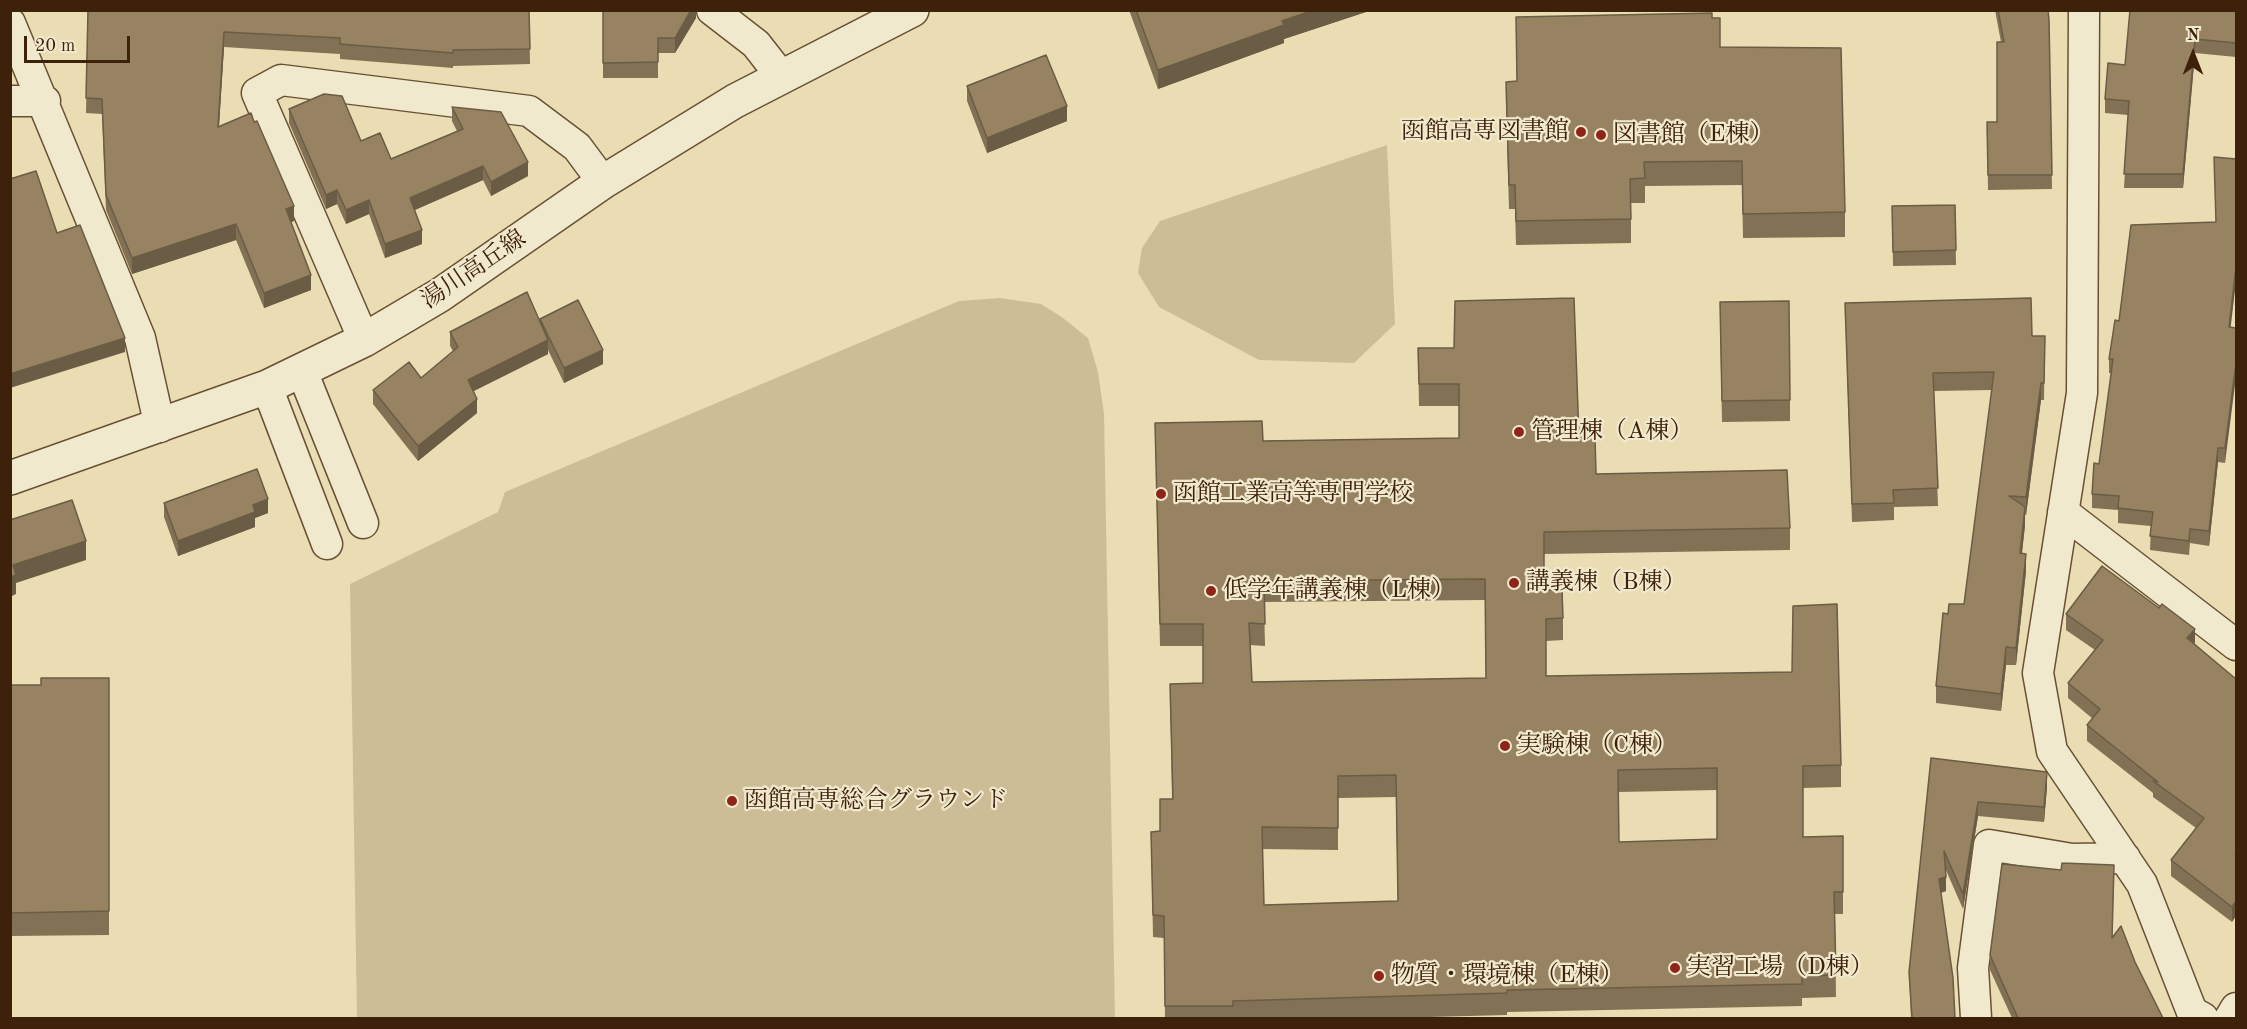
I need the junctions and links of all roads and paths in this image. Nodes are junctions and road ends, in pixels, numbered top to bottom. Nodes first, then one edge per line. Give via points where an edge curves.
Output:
1 (712, 10) edge
2 (912, 10) edge
3 (2084, 10) edge
4 (10, 23) edge
5 (782, 76) junction
6 (10, 101) edge
7 (45, 101) junction
8 (603, 182) junction
9 (364, 339) junction
10 (302, 371) junction
11 (267, 387) junction
12 (160, 427) junction
13 (10, 478) edge
14 (2063, 512) junction
15 (363, 523) dead end
16 (327, 544) dead end
17 (2235, 635) edge
18 (2125, 858) junction
19 (2236, 1008) edge
20 (1976, 1018) edge
21 (2203, 1018) edge
22 (2230, 1018) edge

1 - 5 street via 756,44
2 - 5 street, 湯川高丘線
3 - 14 street via 2082,393
4 - 7 street
5 - 8 street, 湯川高丘線
6 - 7 street
7 - 12 street via 140,338
8 - 9 street, 湯川高丘線 via 440,296
8 - 9 street via 577,147 529,111 281,80 257,93
9 - 10 street, 湯川高丘線
10 - 11 street, 湯川高丘線
10 - 15 street
11 - 12 street, 湯川高丘線
11 - 16 street
12 - 13 street, 湯川高丘線
14 - 17 street
14 - 18 street via 2038,673 2052,751
18 - 20 street via 2072,859 1989,845 1973,968
18 - 21 street via 2142,884 2192,1012
19 - 22 street

